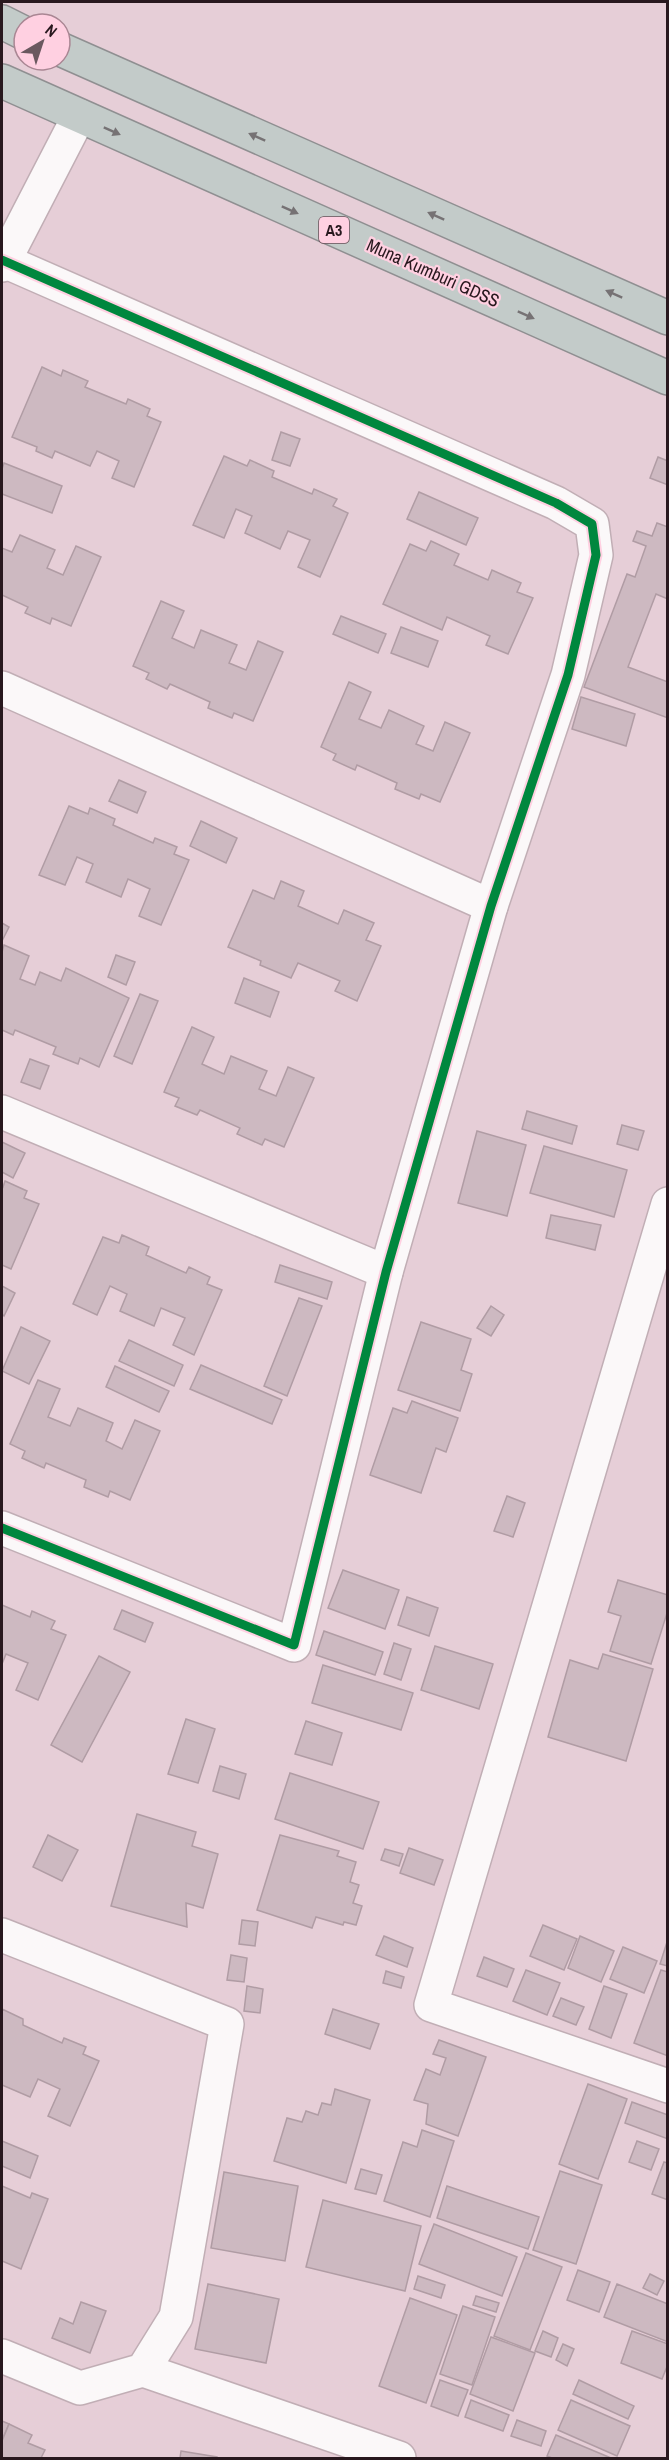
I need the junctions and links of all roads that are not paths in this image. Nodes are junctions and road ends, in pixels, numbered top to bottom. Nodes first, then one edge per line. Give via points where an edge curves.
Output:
1 (72, 54) edge
2 (2, 81) edge
3 (79, 116) junction
4 (2, 262) edge
5 (668, 318) edge
6 (668, 378) edge
7 (2, 688) edge
8 (490, 906) junction
9 (2, 1112) edge
10 (668, 1204) edge
11 (386, 1272) junction
12 (2, 1528) edge
13 (2, 1935) edge
14 (668, 2086) edge
15 (2, 2356) edge
16 (143, 2370) junction
17 (399, 2458) edge

5 -> 1 highway
2 - 3 highway, Muna Kumburi GDSS / A3
3 - 4 street
3 -> 6 highway, Muna Kumburi GDSS / A3
4 - 8 street via 556,503 592,524 596,555 568,675
7 - 8 street
8 - 11 street
9 - 11 street
10 - 14 street via 430,2005
11 - 12 street via 294,1645
13 - 16 street via 227,2024 176,2317
15 - 16 street via 80,2388
16 - 17 street

